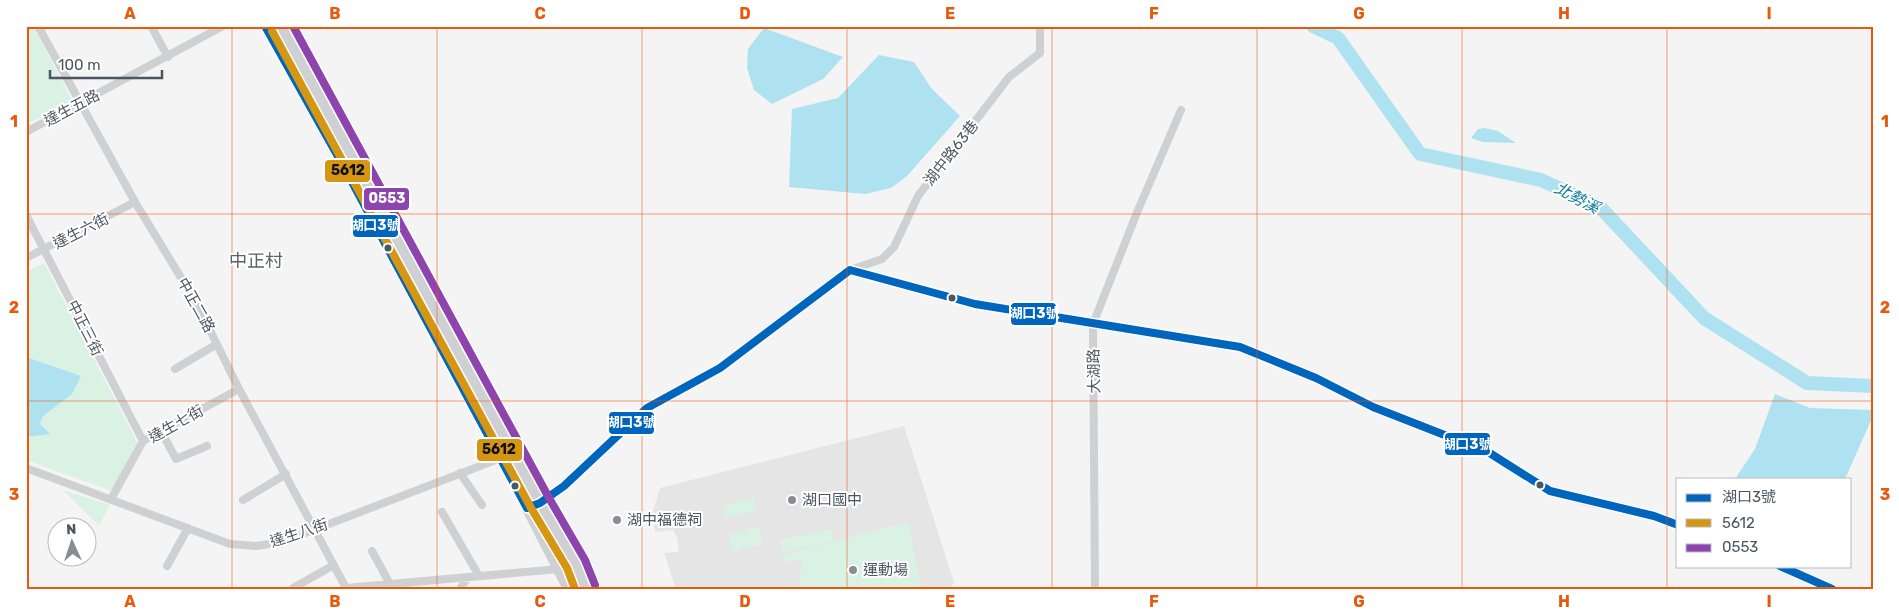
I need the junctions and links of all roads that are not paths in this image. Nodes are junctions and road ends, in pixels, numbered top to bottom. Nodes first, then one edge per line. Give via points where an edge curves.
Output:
1 (38, 26) edge
2 (151, 26) edge
3 (265, 26) edge
4 (280, 26) edge
5 (1040, 26) edge
6 (221, 27) edge
7 (168, 57) junction
8 (81, 104) junction
9 (1181, 110) dead end
10 (26, 132) edge
11 (135, 202) junction
12 (26, 215) edge
13 (44, 249) junction
14 (26, 258) edge
15 (850, 270) junction
16 (1093, 324) junction
17 (217, 344) junction
18 (175, 369) dead end
19 (239, 389) junction
20 (161, 431) junction
21 (143, 441) junction
22 (207, 446) dead end
23 (513, 451) junction
24 (501, 458) junction
25 (26, 468) edge
26 (460, 473) junction
27 (286, 474) junction
28 (112, 499) junction
29 (243, 500) dead end
30 (540, 502) junction
31 (482, 506) dead end
32 (527, 508) junction
33 (442, 512) dead end
34 (1676, 524) edge
35 (188, 528) junction
36 (316, 529) junction
37 (372, 551) dead end
38 (334, 565) junction
39 (167, 566) dead end
40 (1784, 568) edge
41 (559, 569) junction
42 (479, 576) junction
43 (468, 577) junction
44 (390, 584) junction
45 (293, 588) edge
46 (346, 588) edge
47 (460, 589) edge
48 (568, 589) edge
49 (586, 589) edge
50 (1095, 589) edge
51 (1832, 589) edge

1 - 8 street, 中正二路
2 - 7 street
3 - 24 main road
4 - 23 main road
5 - 15 street, 湖中路63巷 via 1040,53 1009,77 918,196 894,247 882,258
6 - 7 street, 達生五路
7 - 8 street, 達生五路
8 - 10 street, 達生五路
8 - 11 street, 中正二路
9 - 16 street, 大湖路
11 - 13 street, 達生六街
11 - 17 street, 中正二路 via 197,304
12 - 13 street, 中正三街
13 - 14 street, 達生六街
13 - 21 street, 中正三街
15 - 16 street via 975,304
15 - 30 street via 720,368 647,408 564,486
16 - 34 street via 1240,347 1316,378 1373,407 1488,452 1550,491
16 - 50 street, 大湖路
17 - 18 street
17 - 19 street, 中正二路
19 - 20 street, 達生七街
19 - 27 street, 中正二路
20 - 21 street, 達生七街
20 - 22 street via 176,459
21 - 28 street, 達生七街
23 - 24 street, 達生八街
23 - 30 main road
24 - 26 street, 達生八街
24 - 32 main road
25 - 28 street, 達生八街
26 - 31 street
26 - 36 street, 達生八街
27 - 29 street
27 - 36 street, 中正二路
28 - 35 street, 達生八街
30 - 32 street
30 - 49 main road via 576,564
32 - 41 main road
33 - 42 street
35 - 36 street, 達生八街 via 230,544 256,546 282,542
35 - 39 street
36 - 38 street, 中正二路
37 - 44 street
38 - 45 street
38 - 46 street, 中正二路
40 - 51 street
41 - 42 street
41 - 48 main road
42 - 43 street
43 - 44 street
43 - 47 street
44 - 46 street

